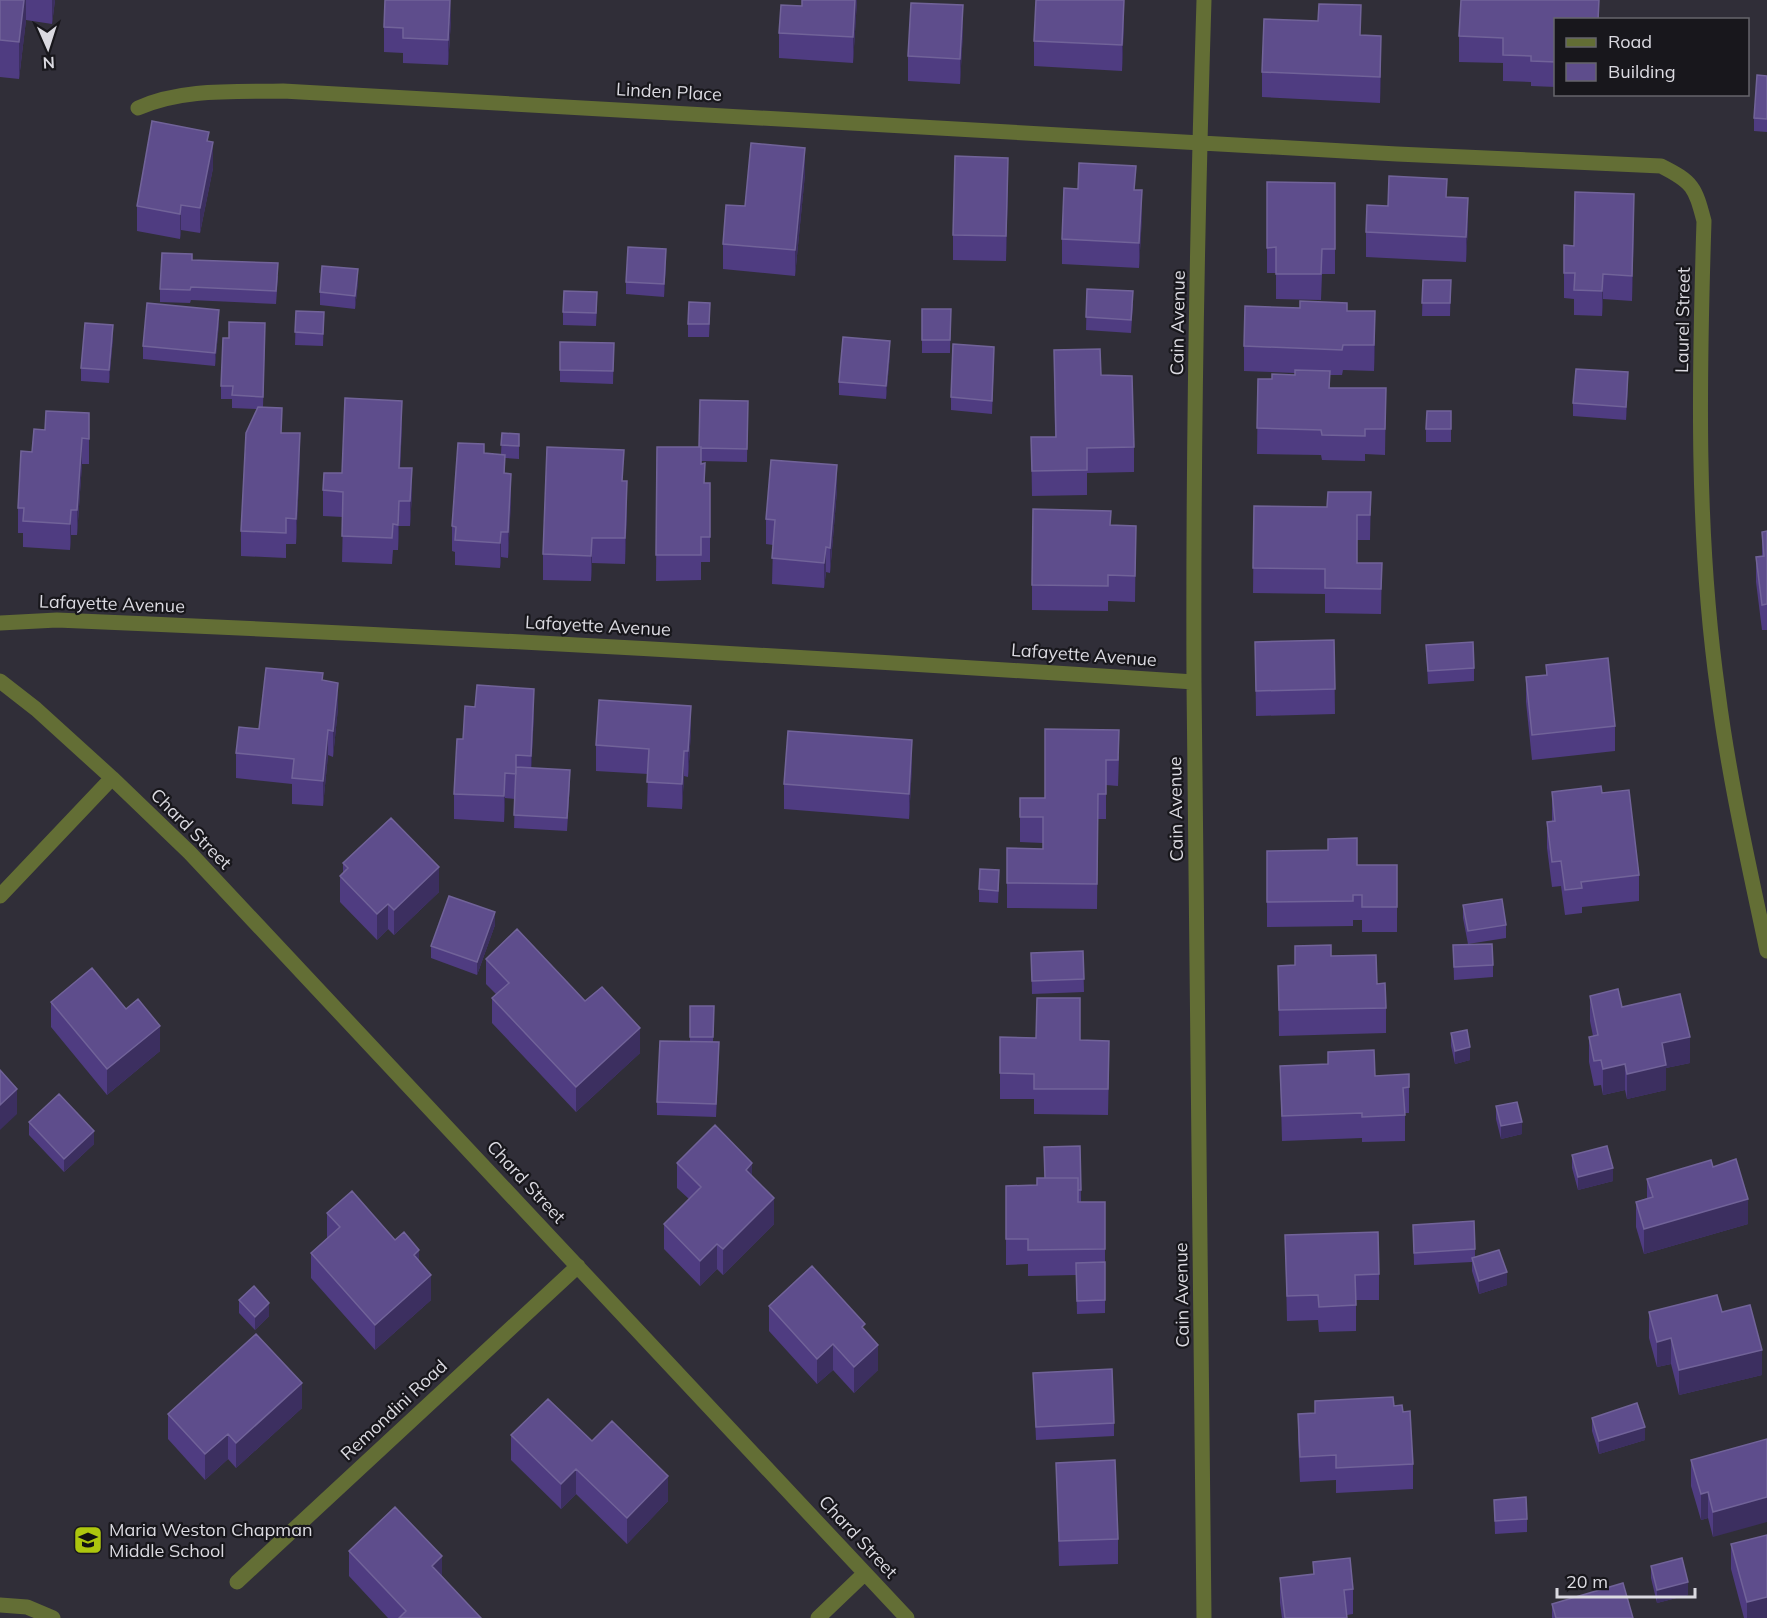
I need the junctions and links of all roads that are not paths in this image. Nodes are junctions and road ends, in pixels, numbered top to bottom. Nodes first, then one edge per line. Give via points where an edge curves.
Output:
1 (1204, 0) edge
2 (138, 108) dead end
3 (1200, 142) junction
4 (0, 623) edge
5 (0, 681) edge
6 (1194, 682) junction
7 (112, 778) junction
8 (0, 896) edge
9 (1767, 951) edge
10 (578, 1266) junction
11 (865, 1574) junction
12 (237, 1582) dead end
13 (0, 1605) edge
14 (53, 1618) edge
15 (818, 1618) edge
16 (907, 1618) edge
17 (1204, 1618) edge

1 - 3 street, Cain Avenue
2 - 3 street, Linden Place via 181,95 283,91
3 - 6 street, Cain Avenue
3 - 9 street, Laurel Street via 1661,166 1686,179 1692,187 1704,221 1701,434 1710,617 1731,773
4 - 6 street, Lafayette Avenue via 57,620 409,635
5 - 7 street, Chard Street
6 - 17 street, Cain Avenue
7 - 8 street
7 - 10 street, Chard Street via 190,854
10 - 11 street, Chard Street
10 - 12 street, Remondini Road
11 - 15 street
11 - 16 street, Chard Street
13 - 14 street via 27,1607

